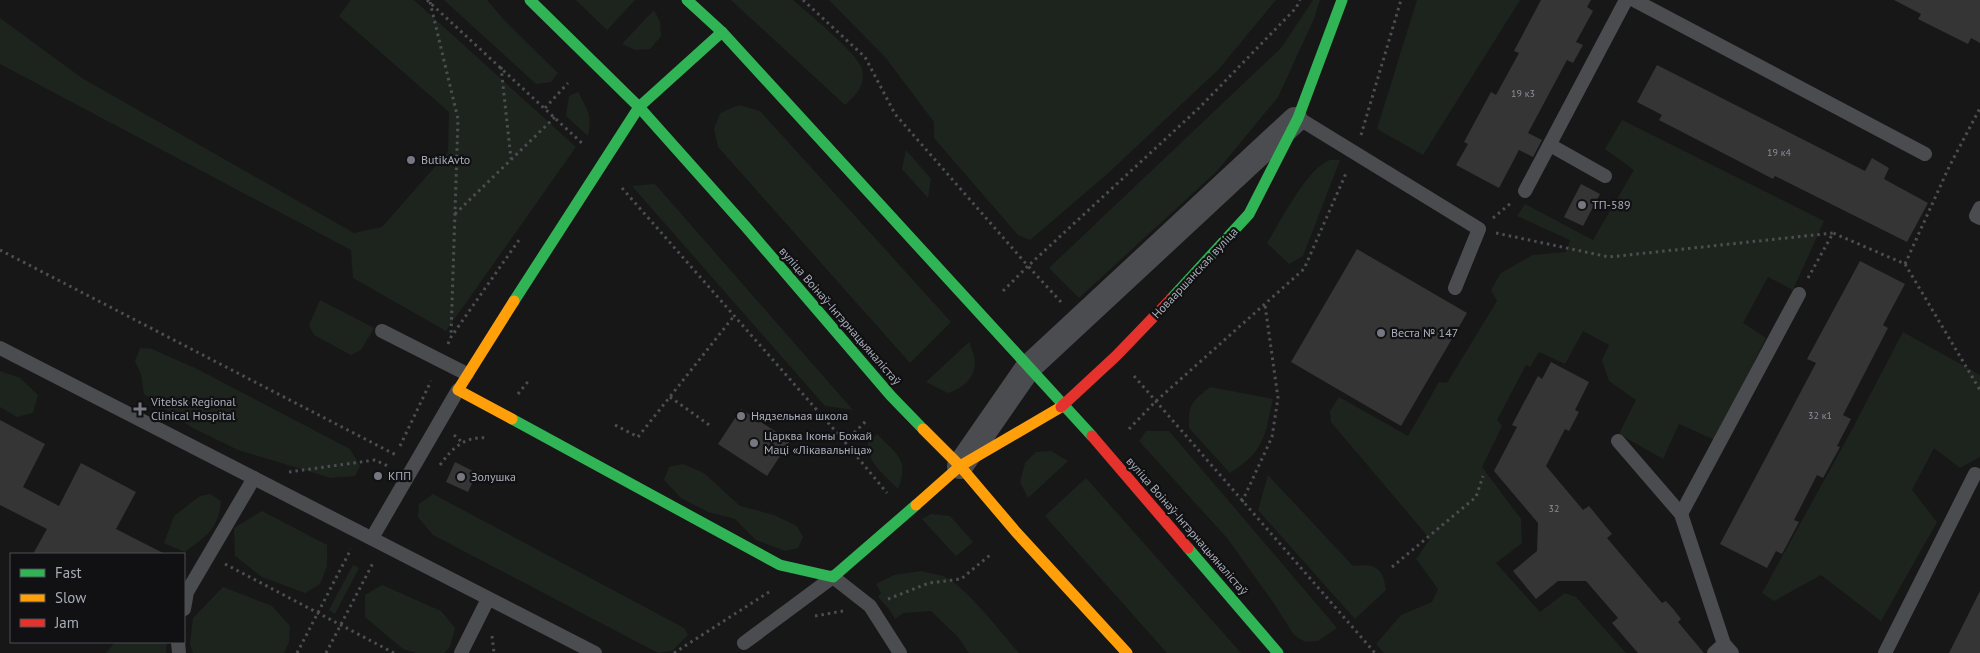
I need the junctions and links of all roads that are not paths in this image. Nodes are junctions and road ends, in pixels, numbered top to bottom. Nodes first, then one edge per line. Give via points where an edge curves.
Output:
1 (530, 0) edge
2 (687, 0) edge
3 (1342, 0) edge
4 (1626, 0) edge
5 (1634, 0) edge
6 (722, 32) junction
7 (639, 107) junction
8 (1298, 118) junction
9 (1550, 145) junction
10 (1925, 154) dead end
11 (1605, 176) dead end
12 (1526, 191) road end
13 (1980, 208) edge
14 (1980, 218) edge
15 (1455, 288) dead end
16 (1799, 294) road end
17 (382, 331) dead end
18 (0, 348) edge
19 (1028, 368) junction
20 (467, 374) junction
21 (458, 390) junction
22 (1063, 406) junction
23 (1618, 441) dead end
24 (960, 466) junction
25 (1975, 474) dead end
26 (254, 478) junction
27 (1681, 514) junction
28 (372, 538) junction
29 (833, 577) junction
30 (488, 599) junction
31 (185, 603) edge
32 (744, 643) dead end
33 (1723, 650) edge
34 (461, 653) edge
35 (595, 653) edge
36 (900, 653) edge
37 (1127, 653) edge
38 (1278, 653) edge
39 (1885, 653) edge

1 - 7 main road, вуліца Воінаў-Інтэрнацыяналістаў
2 - 6 main road, вуліца Воінаў-Інтэрнацыяналістаў
3 - 8 main road, Новааршанская вуліца
4 - 9 lane
5 - 10 lane
6 - 7 main road
6 - 19 main road, вуліца Воінаў-Інтэрнацыяналістаў
7 - 20 main road
7 - 24 main road, вуліца Воінаў-Інтэрнацыяналістаў via 891,396
8 - 15 lane via 1479,229
8 - 19 street, Новааршанская вуліца
8 - 22 main road, Новааршанская вуліца via 1249,214 1116,356
9 - 11 lane
9 - 12 lane
13 - 14 lane via 1976,216
16 - 27 lane
17 - 20 lane
18 - 26 lane
19 - 22 main road, вуліца Воінаў-Інтэрнацыяналістаў
19 - 24 street, Новааршанская вуліца
20 - 21 main road
21 - 28 lane
21 - 29 main road via 780,565
22 - 24 main road, Новааршанская вуліца
22 - 38 main road, вуліца Воінаў-Інтэрнацыяналістаў
23 - 27 lane
24 - 29 main road, Новааршанская вуліца
24 - 37 main road, вуліца Воінаў-Інтэрнацыяналістаў
25 - 39 lane
26 - 28 lane
26 - 31 lane via 207,555 187,592
27 - 33 lane
28 - 30 lane
29 - 32 lane
29 - 36 lane via 870,606
30 - 34 lane
30 - 35 lane

